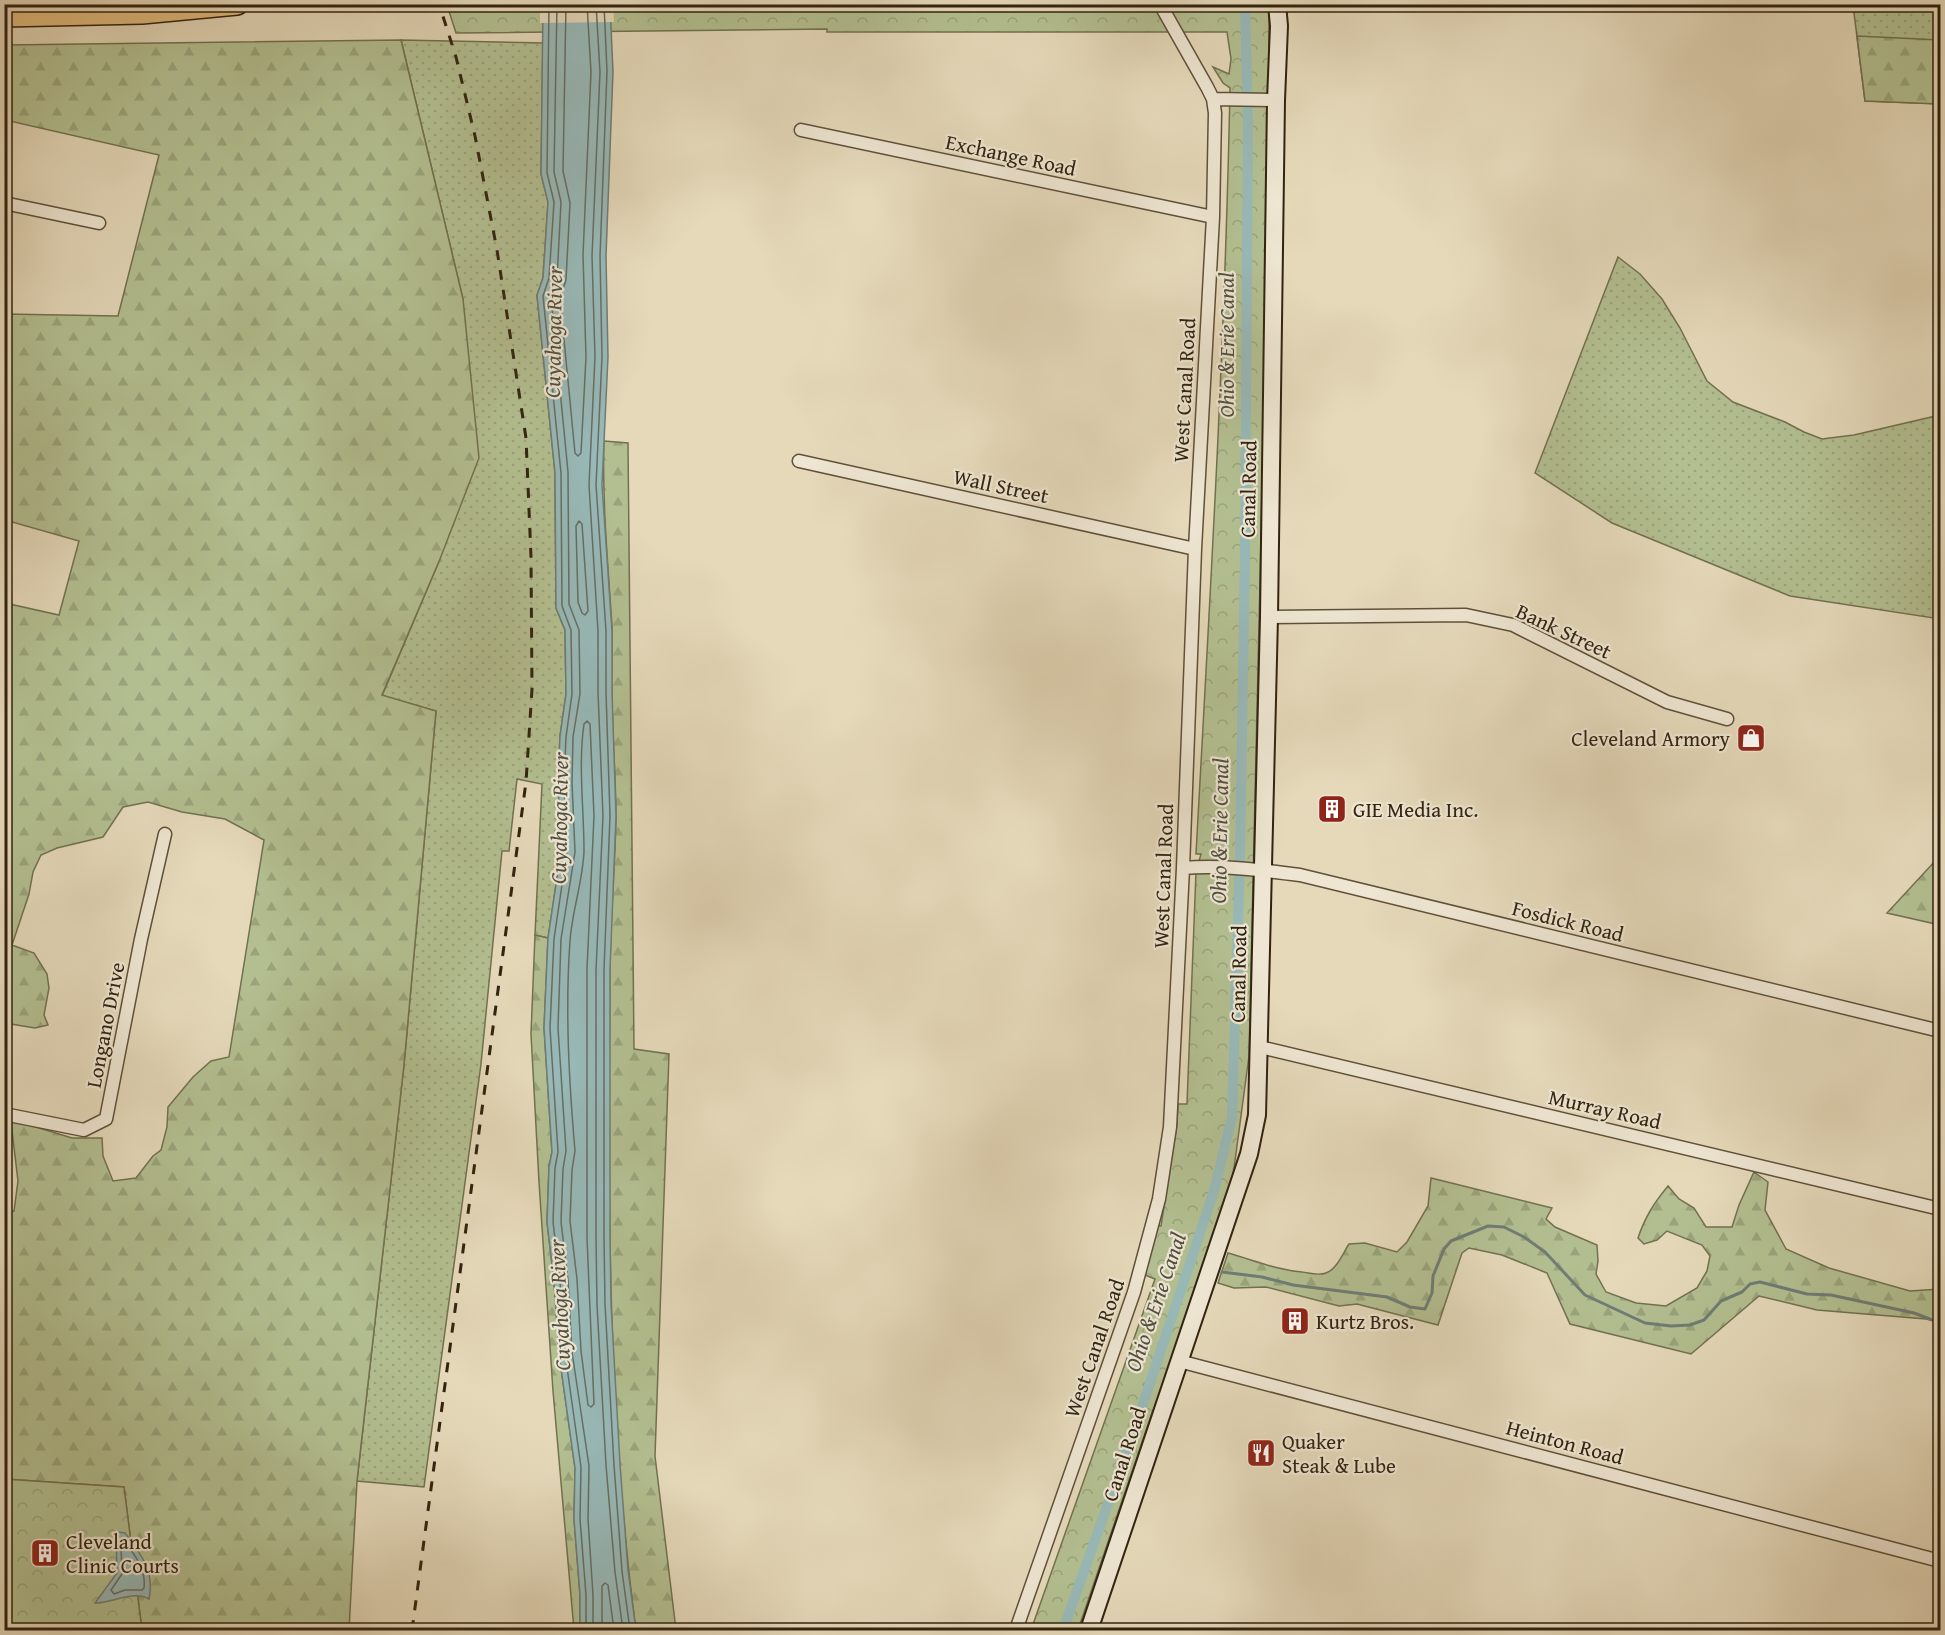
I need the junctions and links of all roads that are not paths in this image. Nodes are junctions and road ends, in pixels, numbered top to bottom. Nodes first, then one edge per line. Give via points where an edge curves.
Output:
1 (237, 4) edge
2 (1160, 4) edge
3 (1277, 4) edge
4 (4, 16) edge
5 (1213, 99) junction
6 (1276, 100) junction
7 (801, 130) dead end
8 (4, 203) edge
9 (1213, 217) junction
10 (99, 223) dead end
11 (799, 461) dead end
12 (1195, 549) junction
13 (1269, 617) junction
14 (1727, 719) dead end
15 (165, 834) dead end
16 (1183, 868) junction
17 (1255, 869) junction
18 (1941, 1031) edge
19 (1260, 1047) junction
20 (4, 1114) edge
21 (1941, 1209) edge
22 (1179, 1361) junction
23 (1941, 1561) edge
24 (1016, 1630) edge
25 (1089, 1630) edge

1 - 4 highway via 142,13
2 - 5 street, West Canal Road
3 - 6 main road, Canal Road
5 - 6 street
5 - 9 street, West Canal Road
6 - 13 main road, Canal Road
7 - 9 street, Exchange Road
8 - 10 street
9 - 12 street, West Canal Road
11 - 12 street, Wall Street
12 - 16 street, West Canal Road
13 - 14 street, Bank Street via 1466,615 1513,625 1667,702
13 - 17 main road, Canal Road
15 - 20 street, Longano Drive via 106,1119 84,1130
16 - 17 street, Fosdick Road
16 - 24 street, West Canal Road via 1170,1127 1155,1219 1127,1313
17 - 18 street, Fosdick Road via 1300,875
17 - 19 main road, Canal Road
19 - 21 street, Murray Road
19 - 22 main road, Canal Road via 1257,1115 1249,1154
22 - 23 street, Heinton Road
22 - 25 main road, Canal Road

